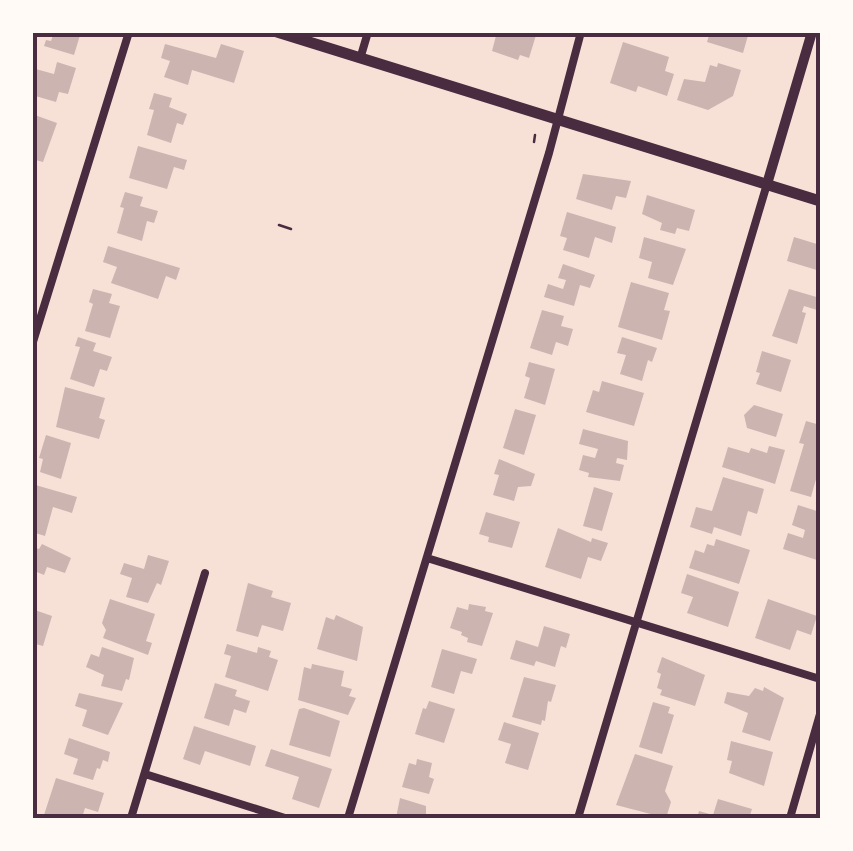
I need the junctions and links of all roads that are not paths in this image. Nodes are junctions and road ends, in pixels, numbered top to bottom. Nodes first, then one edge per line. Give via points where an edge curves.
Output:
1 (129, 32) edge
2 (277, 32) edge
3 (368, 32) edge
4 (581, 32) edge
5 (812, 32) edge
6 (360, 59) junction
7 (557, 119) junction
8 (767, 184) junction
9 (820, 200) edge
10 (32, 346) edge
11 (427, 558) junction
12 (205, 573) dead end
13 (636, 622) junction
14 (820, 679) edge
15 (820, 714) edge
16 (145, 774) junction
17 (131, 818) edge
18 (285, 818) edge
19 (348, 818) edge
20 (578, 818) edge
21 (790, 818) edge

1 - 10 street
2 - 6 main road
3 - 6 street
4 - 7 street
5 - 8 street
6 - 7 main road
7 - 8 main road
7 - 11 street
8 - 9 main road
8 - 13 street
11 - 13 street
11 - 19 street
12 - 16 street
13 - 14 street
13 - 20 street
15 - 21 street
16 - 17 street
16 - 18 street

